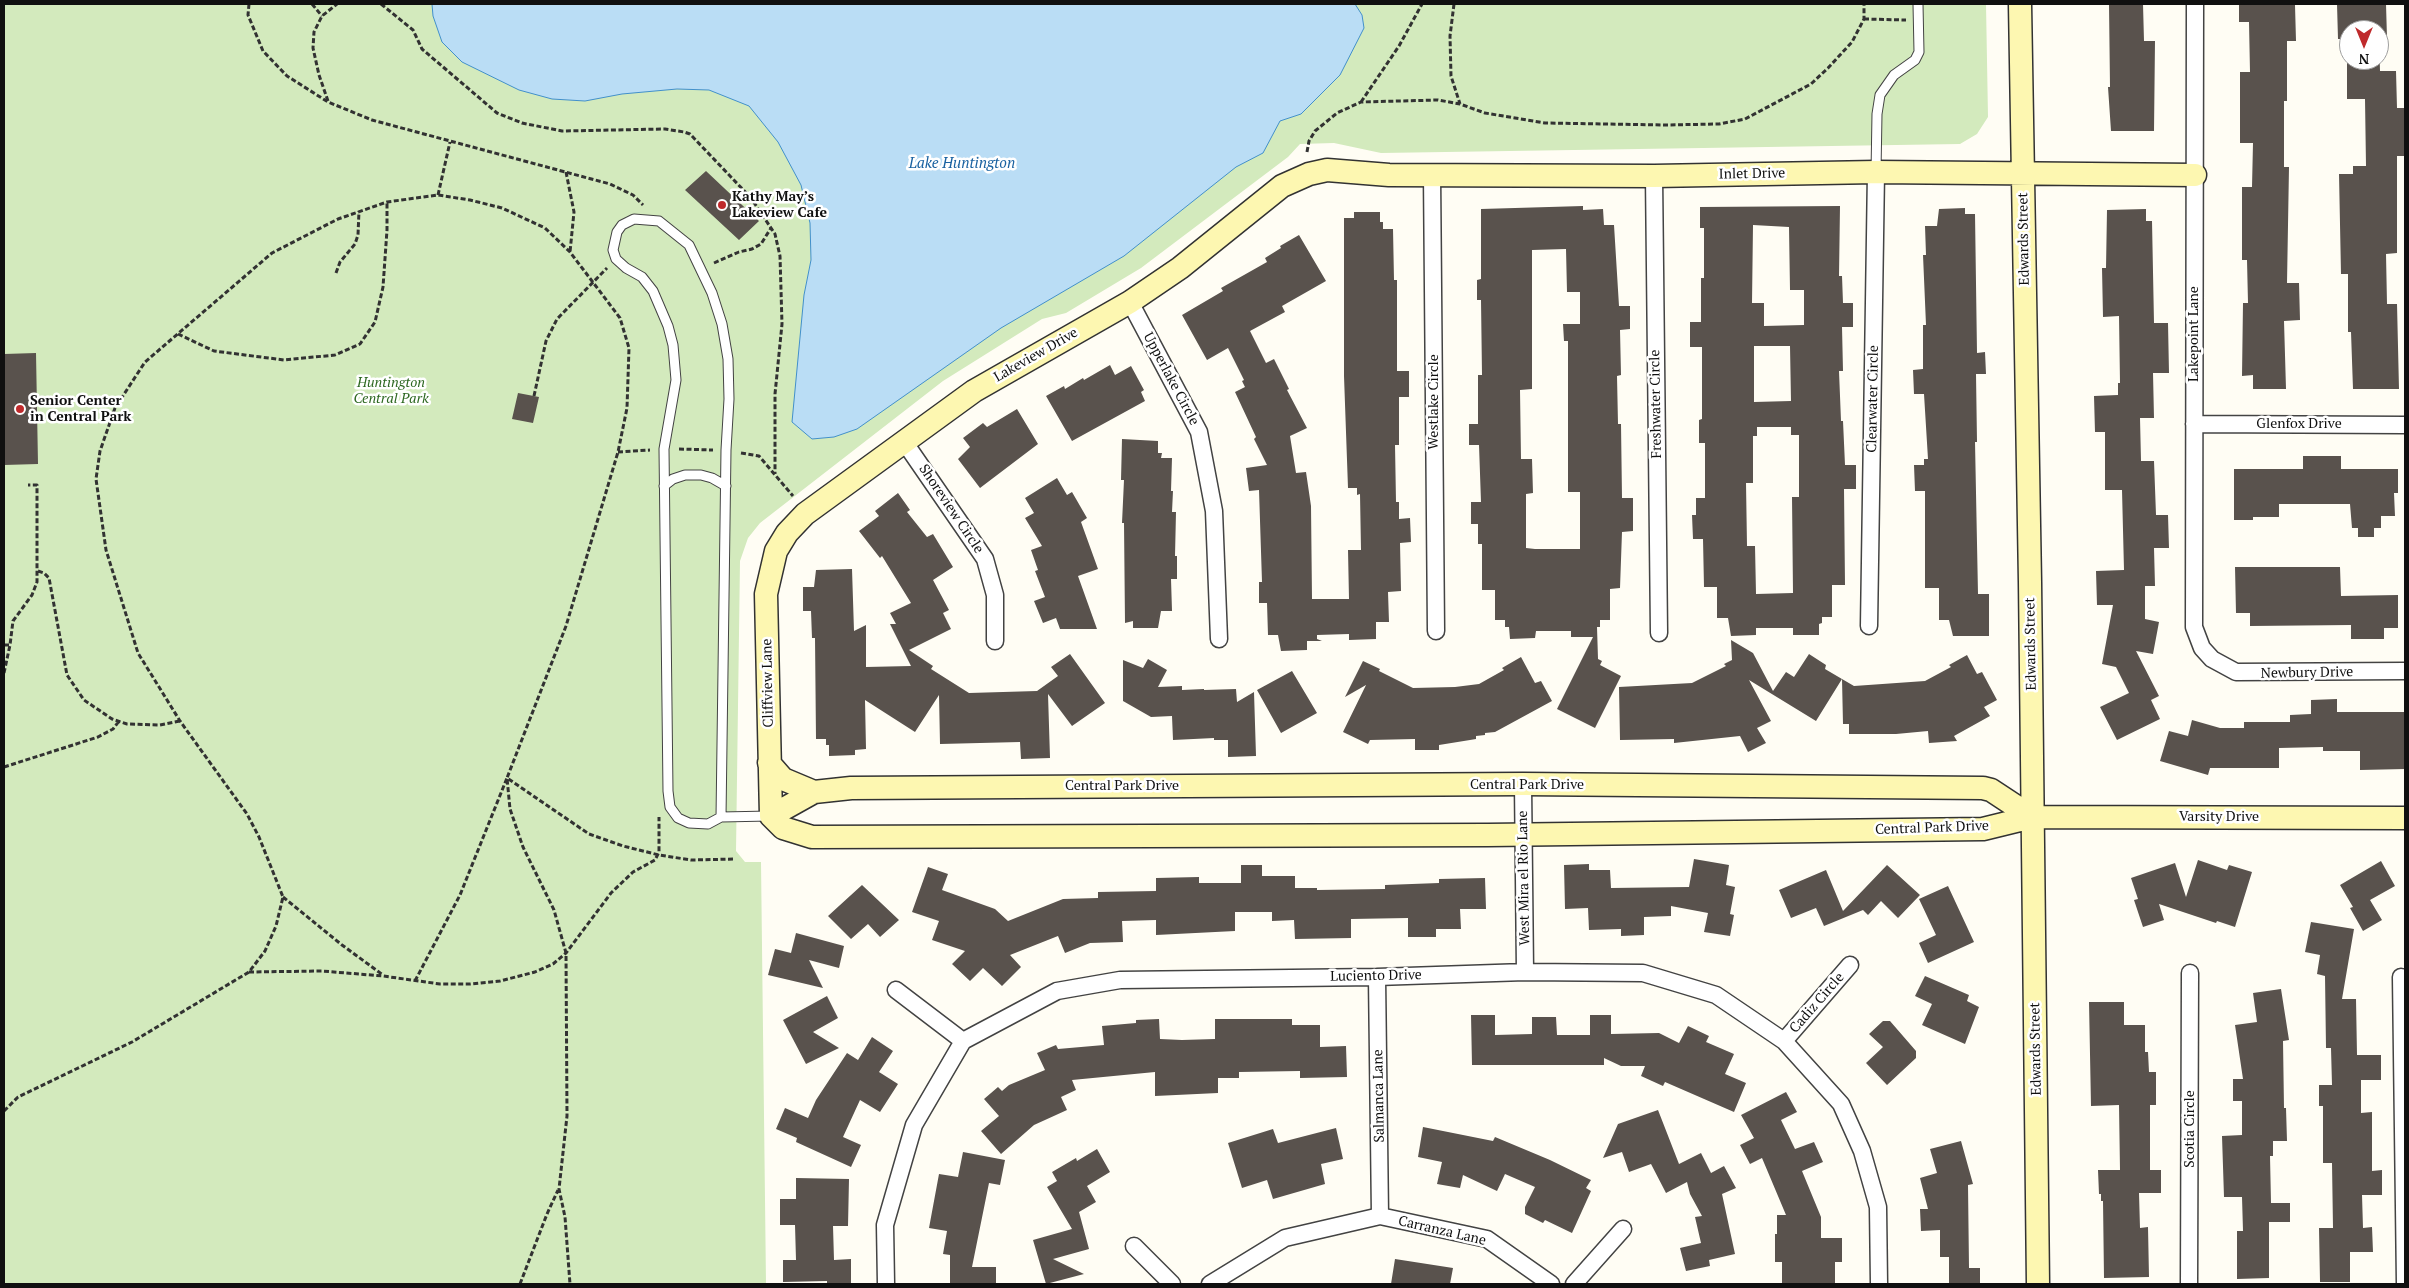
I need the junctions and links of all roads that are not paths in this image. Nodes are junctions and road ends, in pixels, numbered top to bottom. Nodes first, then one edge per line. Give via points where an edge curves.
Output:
1 (1918, 4) edge
2 (2020, 4) edge
3 (2195, 4) edge
4 (1876, 172) junction
5 (2023, 172) junction
6 (1309, 174) joint
7 (1432, 174) junction
8 (2195, 174) junction
9 (1654, 176) junction
10 (1130, 302) junction
11 (2194, 424) junction
12 (2405, 425) edge
13 (903, 440) junction
14 (664, 486) junction
15 (726, 486) junction
16 (776, 551) joint
17 (1869, 626) dead end
18 (1436, 631) dead end
19 (1659, 633) dead end
20 (1219, 639) dead end
21 (994, 641) dead end
22 (2212, 660) joint
23 (2405, 671) edge
24 (768, 763) junction
25 (1523, 784) junction
26 (814, 792) junction
27 (770, 816) junction
28 (721, 817) junction
29 (2032, 817) junction
30 (2405, 818) edge
31 (1522, 835) junction
32 (1850, 965) dead end
33 (1525, 972) junction
34 (2190, 973) dead end
35 (1377, 977) junction
36 (2401, 977) dead end
37 (896, 990) dead end
38 (963, 1041) junction
39 (1784, 1041) junction
40 (1380, 1216) junction
41 (1623, 1229) dead end
42 (1134, 1246) dead end
43 (886, 1284) edge
44 (1172, 1284) edge
45 (1210, 1284) edge
46 (1551, 1284) edge
47 (1574, 1284) edge
48 (1879, 1284) edge
49 (2038, 1284) edge
50 (2189, 1284) edge
51 (2404, 1284) edge

1 - 4 lane via 1919,52 1915,60 1894,75 1880,95
2 - 5 street, Edwards Street
3 - 8 street, Lakepoint Lane
4 - 5 street, Inlet Drive
4 - 9 street, Inlet Drive
4 - 17 street, Clearwater Circle
5 - 8 street, Inlet Drive
5 - 29 street, Edwards Street
6 - 7 street, Inlet Drive via 1327,170 1389,175
6 - 10 street, Lakeview Drive via 1282,186 1180,268
7 - 9 street, Inlet Drive
7 - 18 street, Westlake Circle
8 - 11 street, Lakepoint Lane
9 - 19 street, Freshwater Circle
10 - 13 street, Lakeview Drive via 974,391
10 - 20 street, Upperlake Circle via 1199,432 1214,511
11 - 12 street, Glenfox Drive
11 - 22 street, Lakepoint Lane via 2194,627 2202,648
13 - 16 street, Lakeview Drive via 805,514 787,532
13 - 21 street, Shoreview Circle via 985,558 995,595
14 - 15 lane via 685,475 701,475
14 - 15 lane via 664,449 676,380 673,345 653,291 642,277 616,259 613,250 614,238 622,225 634,219 659,221 688,245 702,268 722,324 728,359 729,398
14 - 28 lane via 670,807 678,818 689,823 708,824
15 - 28 lane
16 - 24 street, Cliffview Lane via 766,594
22 - 23 street, Newbury Drive via 2236,672
24 - 26 street via 783,779
24 - 27 street, Cliffview Lane
25 - 26 street, Central Park Drive via 861,788
25 - 29 street, Central Park Drive via 1982,788 1991,790
25 - 31 street, West Mira el Rio Lane
26 - 27 street, Central Park Drive
27 - 28 lane
27 - 31 street, Central Park Drive via 783,828 812,838
29 - 30 street, Varsity Drive
29 - 31 street, Central Park Drive via 1982,829
29 - 49 street, Edwards Street
31 - 33 street, West Mira el Rio Lane
32 - 39 street, Cadiz Circle
33 - 35 street, Luciento Drive
33 - 39 street, Luciento Drive via 1643,973 1716,995
34 - 50 street, Scotia Circle
35 - 38 street, Luciento Drive via 1120,980 1057,992
35 - 40 street, Salmanca Lane
36 - 51 street
37 - 38 street
38 - 43 street via 914,1125 885,1225
39 - 48 street, Luciento Drive via 1841,1104 1862,1152 1878,1207
40 - 45 street via 1285,1238
40 - 46 street, Carranza Lane via 1487,1239
41 - 47 street
42 - 44 street

